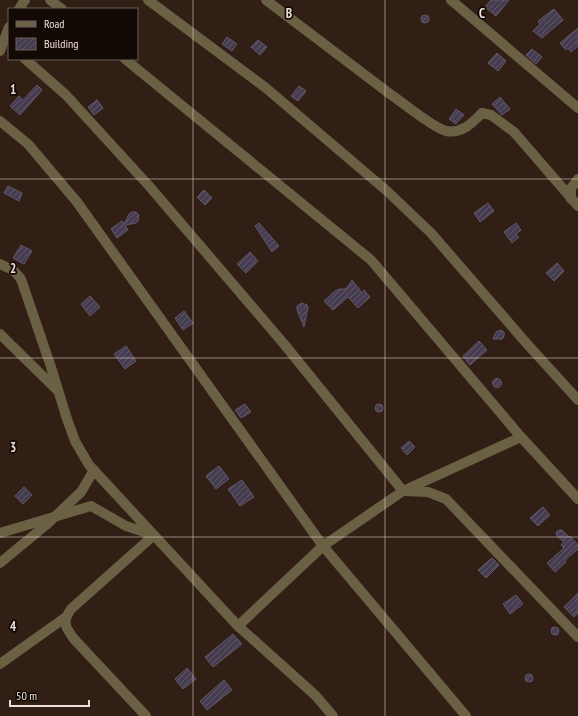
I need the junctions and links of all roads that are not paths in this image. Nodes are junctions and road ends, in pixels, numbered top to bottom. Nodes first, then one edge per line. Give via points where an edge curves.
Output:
1 (50, 0) edge
2 (148, 0) edge
3 (266, 0) edge
4 (451, 0) edge
5 (61, 8) edge
6 (8, 30) edge
7 (4, 41) edge
8 (0, 51) edge
9 (26, 60) edge
10 (126, 60) edge
11 (578, 108) edge
12 (0, 121) edge
13 (578, 179) edge
14 (575, 202) edge
15 (0, 264) edge
16 (0, 334) edge
17 (58, 391) junction
18 (578, 400) edge
19 (521, 436) junction
20 (94, 470) junction
21 (403, 491) junction
22 (578, 499) edge
23 (57, 515) junction
24 (0, 532) edge
25 (154, 535) junction
26 (323, 546) junction
27 (0, 563) edge
28 (66, 616) junction
29 (238, 626) junction
30 (578, 637) edge
31 (0, 664) edge
32 (146, 716) edge
33 (333, 716) edge
34 (466, 716) edge

1 - 5 street
2 - 18 street via 266,88 387,191 431,233
3 - 14 street via 401,102 446,131 457,131 469,126 482,113 491,115 514,132
4 - 11 street
6 - 7 street
7 - 8 street
9 - 21 street via 66,95 150,187 284,344
10 - 19 street via 372,260
12 - 26 street via 28,144 77,202
13 - 14 street via 571,188
15 - 17 street via 13,270 21,279
16 - 17 street
17 - 20 street via 75,442
19 - 21 street
19 - 22 street
20 - 23 street via 81,492
20 - 25 street
21 - 26 street
21 - 30 street via 428,492 446,499
23 - 24 street
23 - 25 street via 91,506 126,526
23 - 27 street
25 - 28 street
25 - 29 street
26 - 29 street
26 - 34 street
28 - 31 street
28 - 32 street via 65,625 74,639
29 - 33 street via 315,696

